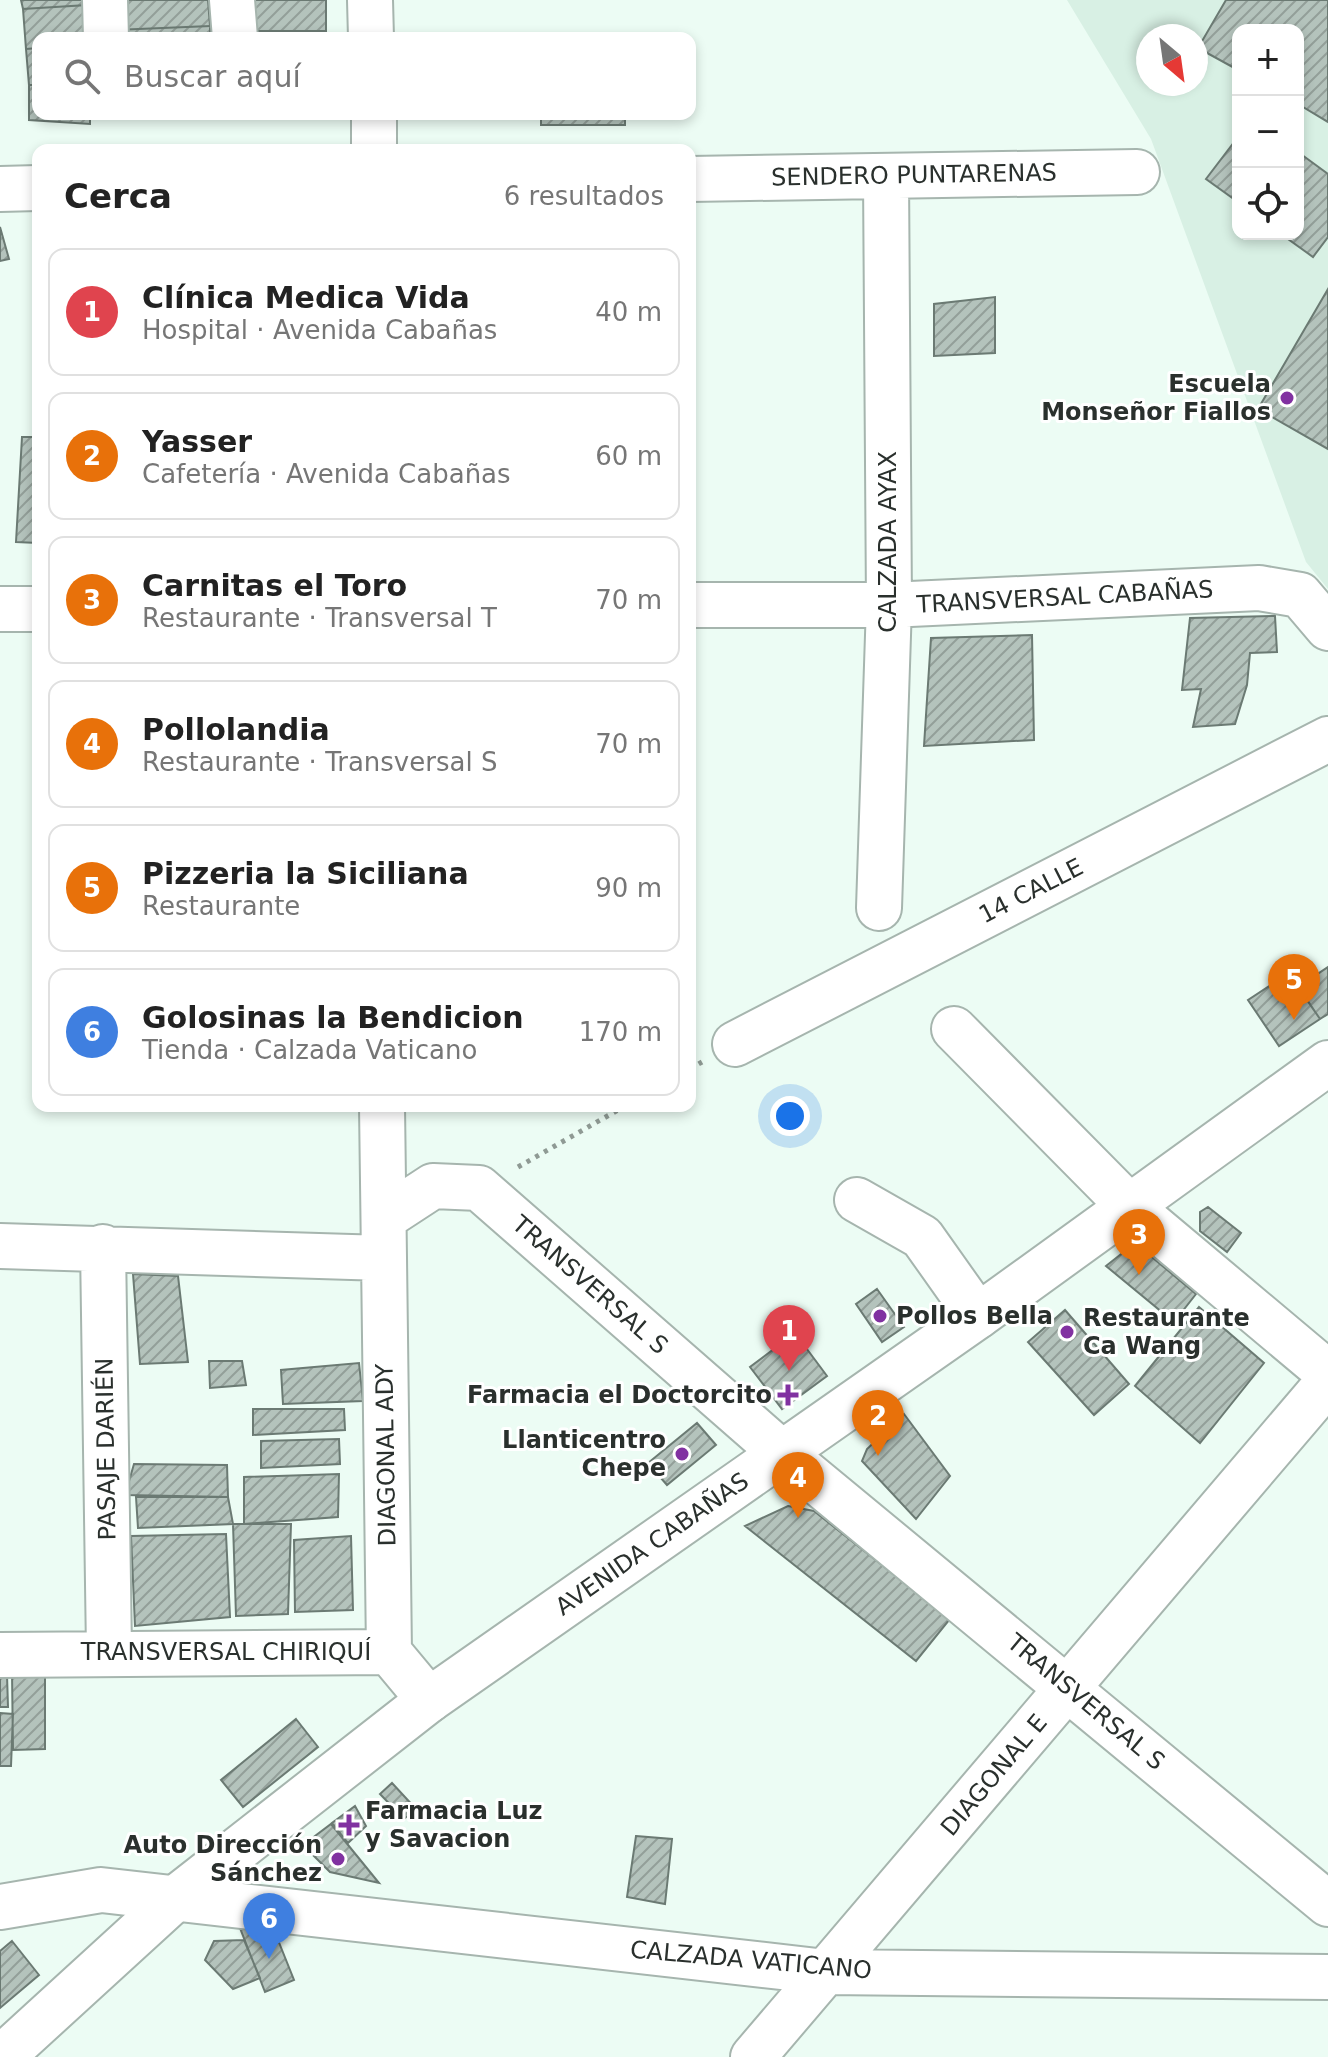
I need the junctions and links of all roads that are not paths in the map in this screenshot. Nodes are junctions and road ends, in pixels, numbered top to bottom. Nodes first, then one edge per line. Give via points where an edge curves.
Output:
1 (105, 0) edge
2 (232, 0) edge
3 (370, 0) edge
4 (106, 32) edge
5 (235, 32) edge
6 (371, 32) edge
7 (374, 120) edge
8 (374, 144) edge
9 (1137, 172) dead end
10 (886, 176) junction
11 (696, 179) edge
12 (32, 188) edge
13 (0, 189) edge
14 (696, 605) edge
15 (889, 605) junction
16 (0, 609) edge
17 (32, 609) edge
18 (1328, 628) edge
19 (1328, 739) edge
20 (879, 908) dead end
21 (954, 1029) dead end
22 (735, 1044) dead end
23 (1328, 1063) edge
24 (382, 1112) edge
25 (857, 1200) dead end
26 (1129, 1206) junction
27 (384, 1238) junction
28 (0, 1246) edge
29 (103, 1247) junction
30 (978, 1316) junction
31 (1328, 1373) edge
32 (1328, 1382) edge
33 (782, 1453) junction
34 (109, 1651) junction
35 (389, 1652) junction
36 (0, 1655) edge
37 (1069, 1687) junction
38 (429, 1700) junction
39 (177, 1897) junction
40 (1328, 1904) edge
41 (0, 1907) edge
42 (826, 1972) junction
43 (1328, 1977) edge
44 (2, 2057) edge
45 (753, 2057) edge

1 - 4 street
2 - 5 street
3 - 6 street
7 - 8 street
9 - 10 street, SENDERO PUNTARENAS
10 - 11 street, SENDERO PUNTARENAS
10 - 15 street, CALZADA AYAX
12 - 13 street
14 - 15 street, TRANSVERSAL CABAÑAS
15 - 18 street, TRANSVERSAL CABAÑAS via 1259,588 1300,595
15 - 20 street, CALZADA AYAX
16 - 17 street
19 - 22 street, 14 CALLE
21 - 26 street
23 - 26 street, AVENIDA CABAÑAS
24 - 27 street, DIAGONAL ADY
25 - 30 street via 922,1237
26 - 30 street, AVENIDA CABAÑAS
26 - 31 street
27 - 29 street
27 - 33 street, TRANSVERSAL S via 433,1186 479,1188
27 - 35 street, DIAGONAL ADY
28 - 29 street
29 - 34 street, PASAJE DARIÉN
30 - 33 street, AVENIDA CABAÑAS
32 - 37 street, DIAGONAL E
33 - 37 street, TRANSVERSAL S
33 - 38 street, AVENIDA CABAÑAS
34 - 35 street, TRANSVERSAL CHIRIQUÍ
34 - 36 street, TRANSVERSAL CHIRIQUÍ
35 - 38 street, TRANSVERSAL CHIRIQUÍ
37 - 40 street, TRANSVERSAL S
37 - 42 street, DIAGONAL E
38 - 39 street, AVENIDA CABAÑAS
39 - 41 street, CALZADA VATICANO via 101,1890
39 - 42 street, CALZADA VATICANO
39 - 44 street, AVENIDA CABAÑAS
42 - 43 street, CALZADA VATICANO
42 - 45 street, DIAGONAL E

